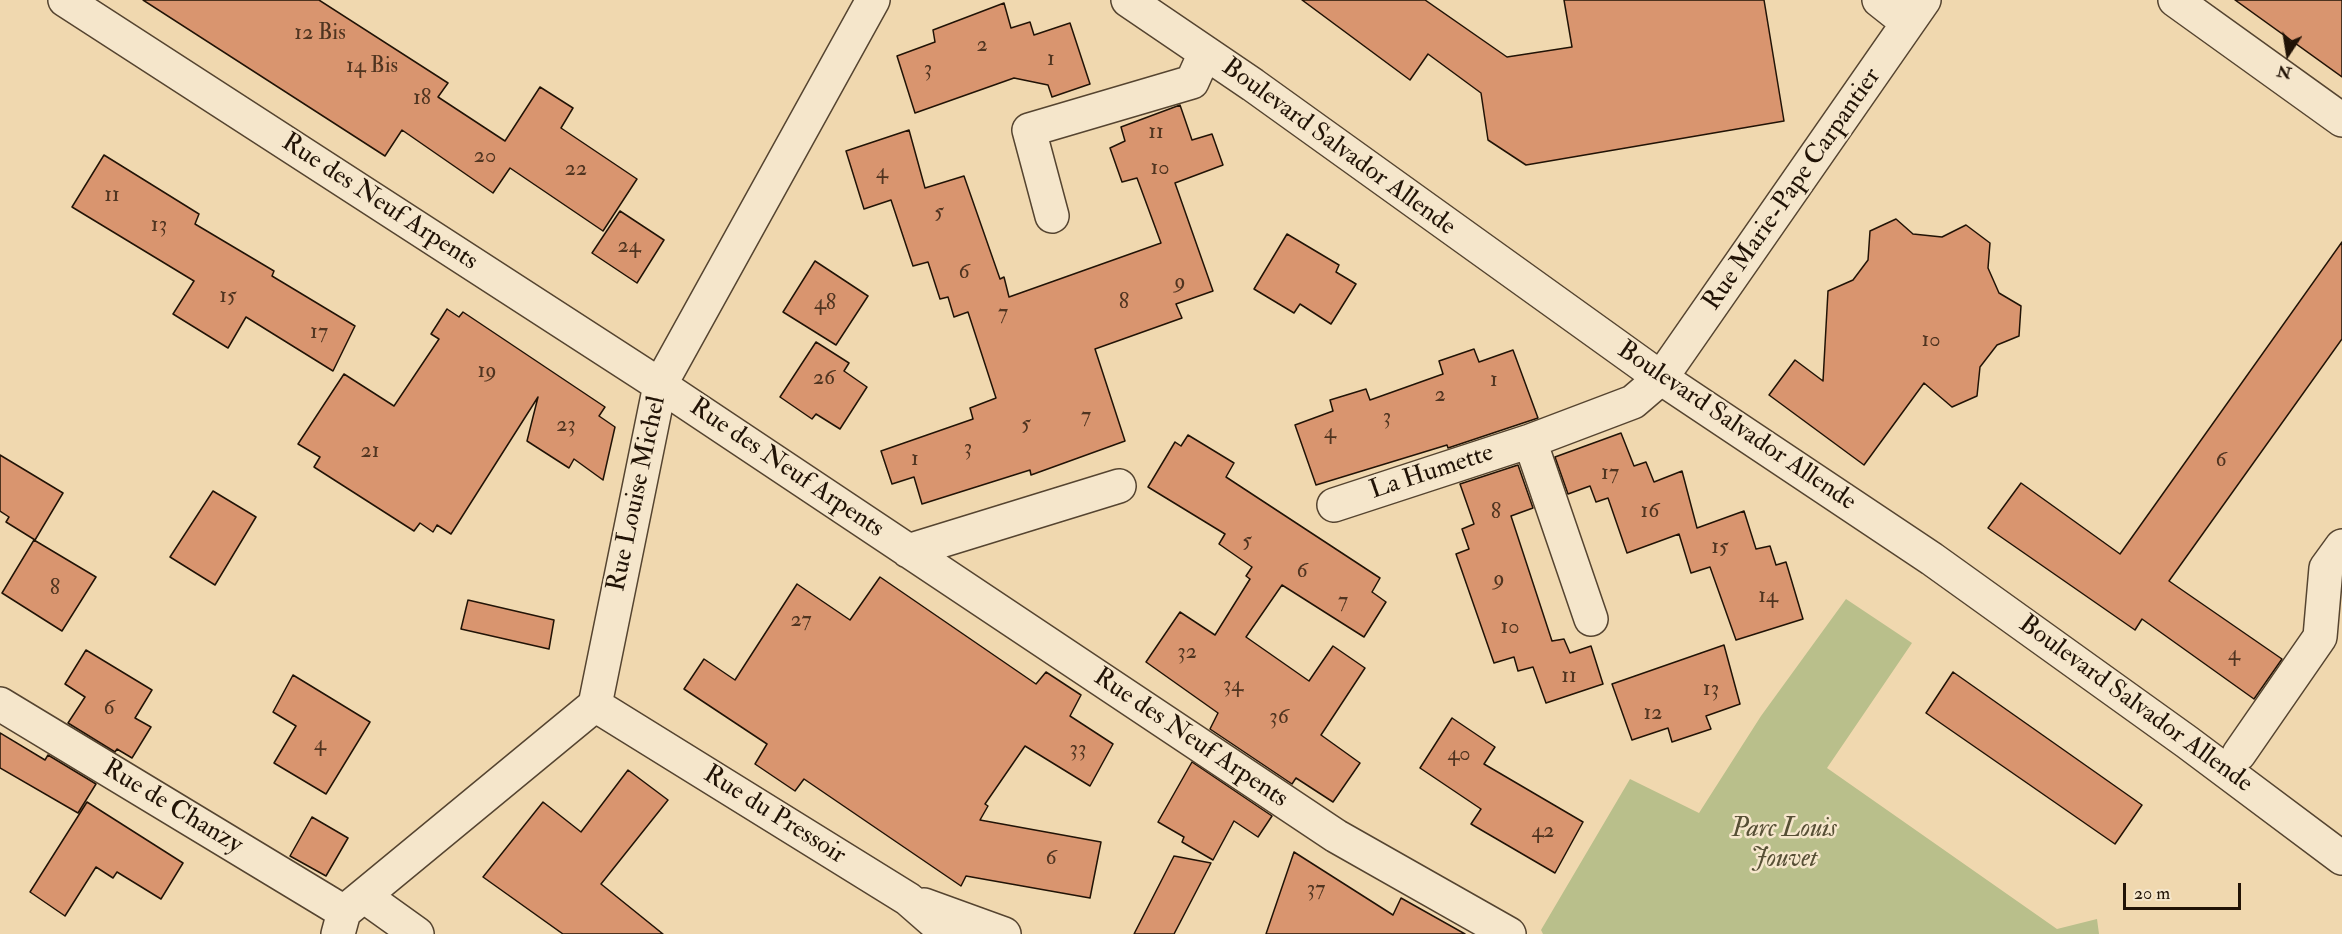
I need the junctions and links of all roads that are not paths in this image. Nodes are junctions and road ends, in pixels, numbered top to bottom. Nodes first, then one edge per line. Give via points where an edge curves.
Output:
1 (65, 0) edge
2 (873, 0) edge
3 (1128, 0) edge
4 (1879, 0) edge
5 (2175, 0) edge
6 (1164, 10) edge
7 (1916, 11) edge
8 (1205, 53) junction
9 (2342, 120) edge
10 (1052, 216) dead end
11 (1661, 378) junction
12 (660, 385) junction
13 (1530, 441) junction
14 (1119, 486) dead end
15 (1334, 505) dead end
16 (2342, 546) edge
17 (908, 551) junction
18 (1591, 619) dead end
19 (0, 704) edge
20 (595, 705) junction
21 (2239, 754) dead end
22 (2342, 858) edge
23 (908, 899) junction
24 (348, 914) edge
25 (417, 934) edge
26 (948, 934) edge
27 (1004, 934) edge
28 (1509, 934) edge

1 - 12 street, Rue des Neuf Arpents
2 - 12 street, Rue Louise Michel
3 - 6 street, Boulevard Salvador Allende
4 - 7 street
5 - 9 street
6 - 8 street, Boulevard Salvador Allende
7 - 11 street, Rue Marie-Pape Carpantier
8 - 10 street via 1192,82 1029,130
8 - 11 street, Boulevard Salvador Allende
11 - 13 street, La Humette via 1633,402
11 - 22 street, Boulevard Salvador Allende via 1932,559
12 - 17 street, Rue des Neuf Arpents
12 - 20 street, Rue Louise Michel
13 - 15 street, La Humette
13 - 18 street
14 - 17 street
16 - 21 street via 2326,568 2320,637
17 - 28 street, Rue des Neuf Arpents via 1336,836
19 - 24 street, Rue de Chanzy
20 - 23 street, Rue du Pressoir
20 - 24 street
23 - 26 street, Rue du Pressoir
23 - 27 street
24 - 25 street

